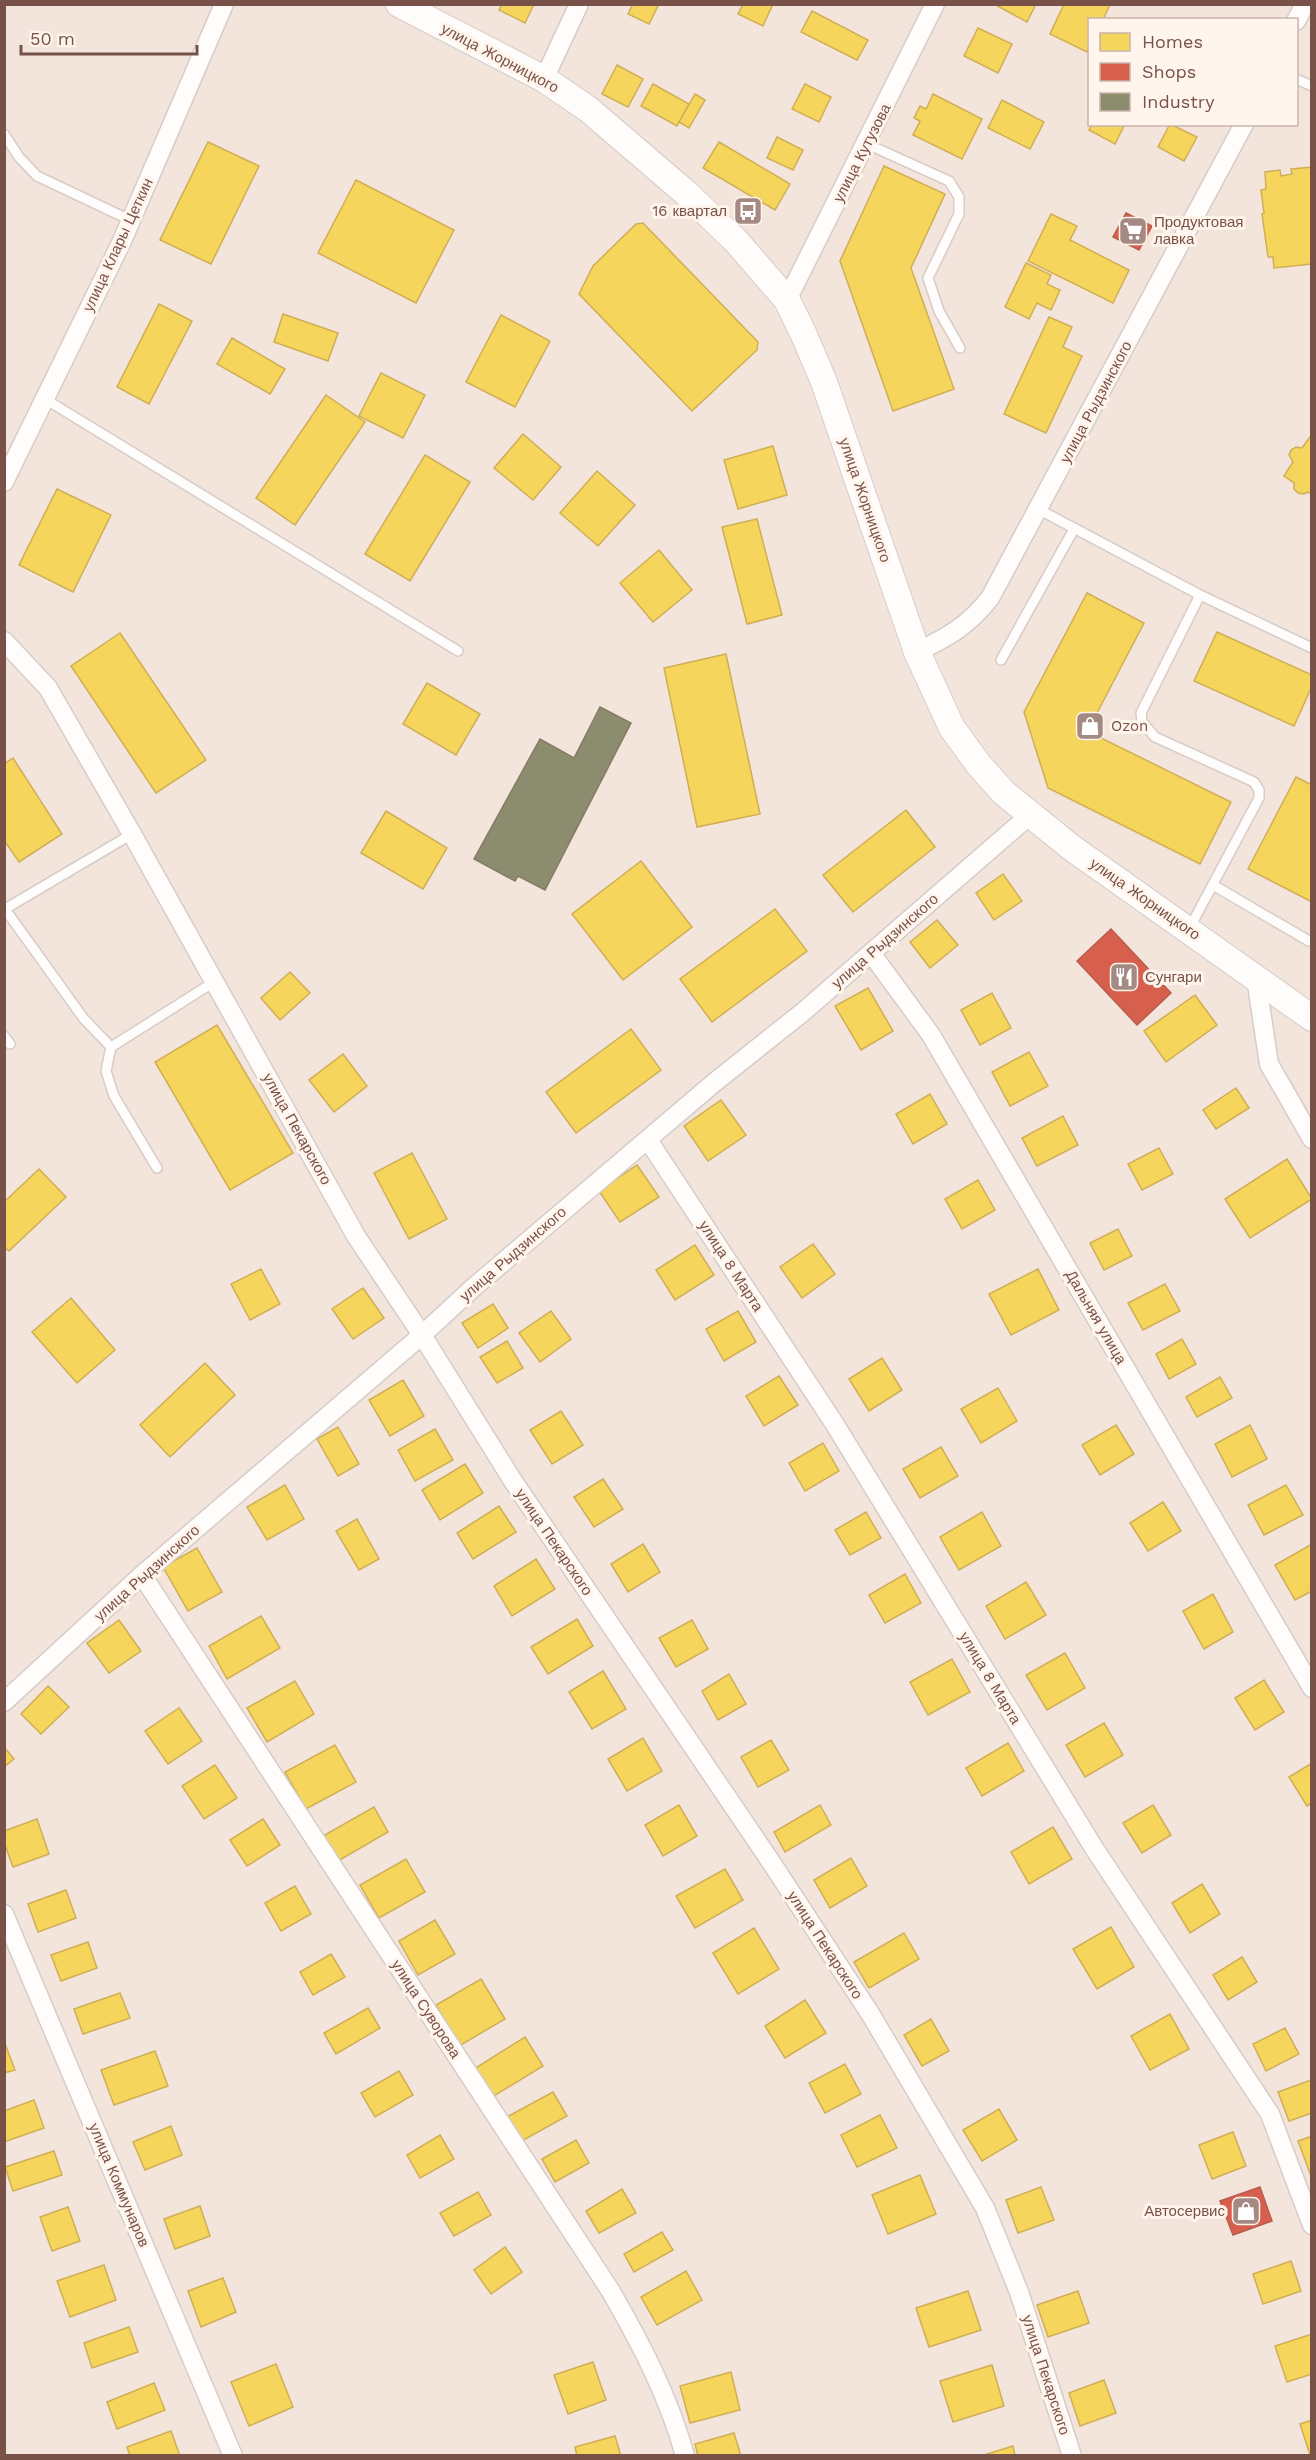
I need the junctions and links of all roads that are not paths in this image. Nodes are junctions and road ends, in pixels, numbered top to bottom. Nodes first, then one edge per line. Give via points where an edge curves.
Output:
1 (224, 4) edge
2 (399, 4) edge
3 (579, 4) edge
4 (935, 4) edge
5 (1305, 4) edge
6 (1298, 18) edge
7 (544, 78) junction
8 (1243, 126) edge
9 (4, 134) edge
10 (867, 144) junction
11 (130, 220) junction
12 (787, 300) junction
13 (960, 348) dead end
14 (45, 399) junction
15 (4, 482) edge
16 (1038, 509) junction
17 (1074, 529) junction
18 (1200, 595) junction
19 (4, 642) edge
20 (1311, 648) edge
21 (458, 651) dead end
22 (917, 652) junction
23 (1001, 660) dead end
24 (1030, 815) junction
25 (132, 834) junction
26 (1213, 885) junction
27 (5, 909) edge
28 (1188, 930) junction
29 (1309, 941) dead end
30 (871, 953) junction
31 (1256, 978) junction
32 (214, 982) junction
33 (1311, 1018) edge
34 (111, 1047) junction
35 (1311, 1139) edge
36 (648, 1140) junction
37 (157, 1168) dead end
38 (422, 1335) junction
39 (142, 1575) junction
40 (1311, 1688) edge
41 (4, 1702) edge
42 (4, 1914) edge
43 (1311, 2225) edge
44 (233, 2456) edge
45 (685, 2456) edge
46 (1072, 2456) edge

1 - 11 street, улица Клары Цеткин
2 - 7 main road, улица Жорницкого
3 - 7 street
4 - 10 street, улица Кутузова
5 - 6 street
7 - 12 main road, улица Жорницкого via 686,193 736,241
8 - 16 street, улица Рыдзинского
9 - 11 lane via 37,176
10 - 12 street, улица Кутузова
10 - 13 lane via 949,181 959,197 959,214 928,278 939,311
11 - 14 street, улица Клары Цеткин
12 - 22 main road, улица Жорницкого via 824,382
14 - 15 street, улица Клары Цеткин
14 - 21 lane
16 - 17 lane
16 - 22 street, улица Рыдзинского via 990,598 976,616 959,631
17 - 18 lane
17 - 23 lane
18 - 20 lane
18 - 26 lane via 1141,712 1142,722 1155,737 1254,782 1258,790 1254,809
19 - 25 street, улица Пекарского via 48,688
22 - 24 main road, улица Жорницкого via 952,728 985,772
24 - 28 main road, улица Жорницкого
24 - 30 street, улица Рыдзинского
25 - 27 lane
25 - 32 street, улица Пекарского
26 - 28 lane
26 - 29 lane
27 - 34 lane via 84,1019
28 - 31 main road, улица Жорницкого
30 - 36 street, улица Рыдзинского
30 - 40 street, Дальняя улица via 931,1035
31 - 33 main road, улица Жорницкого
31 - 35 street via 1269,1064
32 - 34 lane
32 - 38 street, улица Пекарского via 356,1236
34 - 37 lane via 106,1071 114,1096
36 - 38 street, улица Рыдзинского
36 - 43 street, улица 8 Марта via 834,1423 1094,1848 1269,2114
38 - 39 street, улица Рыдзинского
38 - 46 street, улица Пекарского via 513,1481 865,2005 985,2208 1019,2292
39 - 41 street, улица Рыдзинского
39 - 45 street, улица Суворова via 610,2290 639,2340
42 - 44 street, улица Коммунаров

